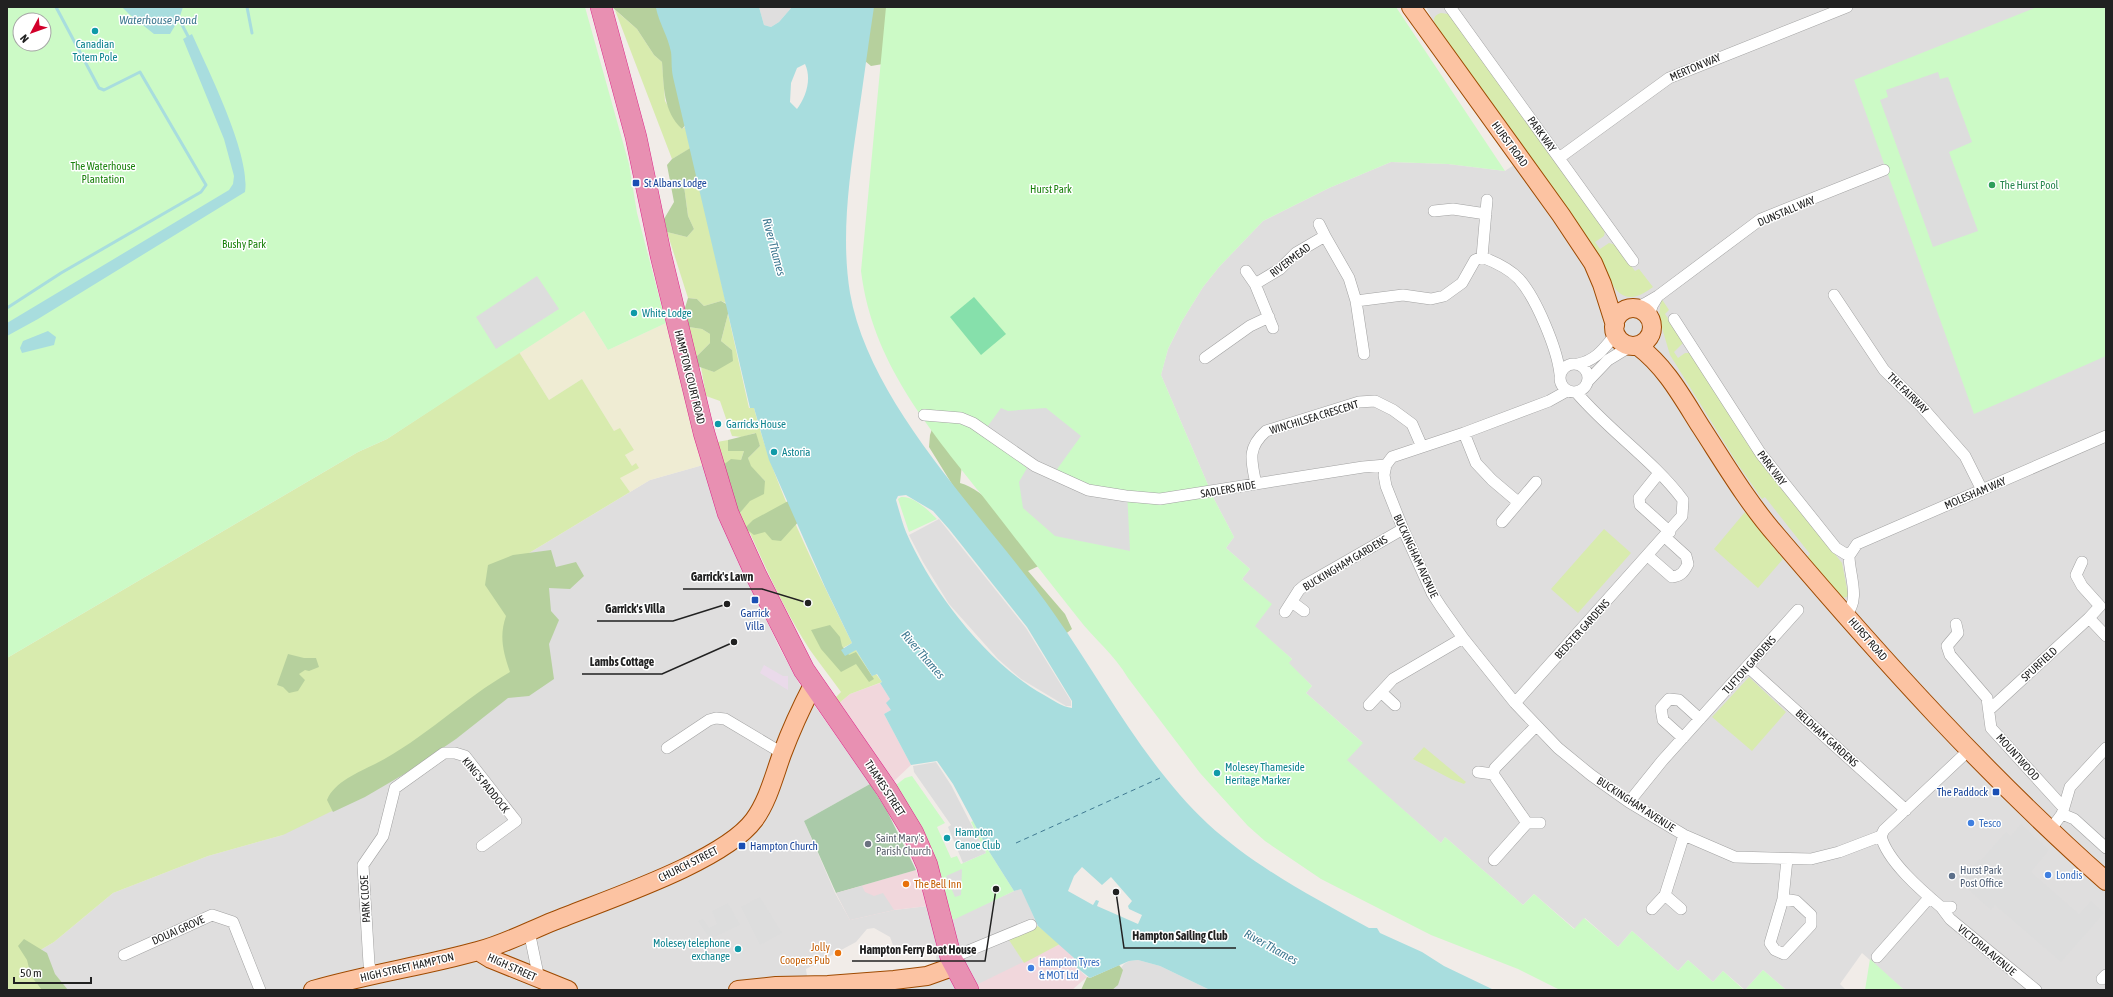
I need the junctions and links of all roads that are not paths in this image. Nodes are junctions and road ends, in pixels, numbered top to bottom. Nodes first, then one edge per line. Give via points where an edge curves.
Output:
1 (601, 7) edge
2 (1450, 7) edge
3 (1847, 7) edge
4 (1416, 9) edge
5 (1559, 158) junction
6 (1884, 170) dead end
7 (1487, 200) dead end
8 (1434, 210) dead end
9 (1486, 214) junction
10 (1319, 224) dead end
11 (1325, 236) junction
12 (1482, 257) junction
13 (1633, 262) dead end
14 (1246, 271) dead end
15 (1255, 284) junction
16 (1602, 284) junction
17 (1834, 295) dead end
18 (1658, 296) junction
19 (1356, 301) junction
20 (1631, 309) junction
21 (1674, 318) dead end
22 (1651, 322) junction
23 (1615, 330) junction
24 (1551, 340) junction
25 (1634, 346) junction
26 (1364, 354) dead end
27 (1206, 358) dead end
28 (1576, 364) junction
29 (1664, 368) junction
30 (1587, 383) junction
31 (1566, 385) junction
32 (1592, 411) junction
33 (924, 415) dead end
34 (1464, 433) junction
35 (2106, 437) edge
36 (1422, 447) junction
37 (1386, 465) junction
38 (1659, 473) junction
39 (1536, 482) dead end
40 (1256, 484) junction
41 (1982, 490) junction
42 (1518, 502) junction
43 (1502, 522) dead end
44 (1403, 529) junction
45 (1667, 534) junction
46 (1648, 556) junction
47 (1849, 556) junction
48 (2082, 562) dead end
49 (1292, 602) junction
50 (1798, 610) dead end
51 (1304, 611) dead end
52 (1285, 612) dead end
53 (1846, 614) junction
54 (2089, 618) junction
55 (1956, 624) dead end
56 (2106, 636) edge
57 (1463, 638) junction
58 (1748, 667) junction
59 (813, 685) junction
60 (1381, 692) junction
61 (1515, 703) junction
62 (1369, 705) dead end
63 (1395, 705) dead end
64 (1989, 710) junction
65 (1700, 719) junction
66 (1536, 726) junction
67 (1683, 738) junction
68 (667, 748) dead end
69 (2106, 748) edge
70 (1968, 751) junction
71 (782, 753) junction
72 (438, 757) joint
73 (1478, 772) dead end
74 (1493, 774) junction
75 (1629, 802) junction
76 (1906, 810) junction
77 (2063, 811) junction
78 (1527, 823) junction
79 (1540, 823) dead end
80 (2050, 830) junction
81 (1684, 835) junction
82 (1881, 836) junction
83 (482, 846) dead end
84 (2106, 848) edge
85 (1787, 859) junction
86 (1494, 860) dead end
87 (2106, 882) edge
88 (1665, 895) junction
89 (1929, 898) junction
90 (1783, 899) junction
91 (1652, 909) dead end
92 (1680, 909) dead end
93 (1031, 925) dead end
94 (529, 931) junction
95 (478, 951) junction
96 (124, 955) dead end
97 (1877, 957) dead end
98 (953, 962) junction
99 (372, 975) junction
100 (546, 984) edge
101 (260, 990) edge
102 (313, 990) edge
103 (568, 990) edge
104 (738, 990) edge
105 (968, 990) edge
106 (2036, 990) edge

1 - 59 highway, HAMPTON COURT ROAD via 636,137 687,364 721,493 756,575 794,653
2 - 5 street, PARK WAY
3 - 5 street, MERTON WAY via 1668,78
4 - 16 main road, HURST ROAD via 1561,215 1593,263
5 - 13 street, PARK WAY
6 - 18 street, DUNSTALL WAY via 1761,219
7 - 9 street
8 - 9 street via 1453,209
9 - 12 street
10 - 11 street
11 - 15 street, RIVERMEAD via 1296,253 1280,269
11 - 19 street via 1349,278
12 - 19 street via 1475,260 1462,283 1444,296 1431,299 1403,295
12 - 24 street via 1498,264 1528,290
14 - 15 street
15 - 27 street via 1271,322 1250,326
16 - 20 main road, HURST ROAD
16 - 23 main road, HURST ROAD
17 - 41 street, THE FAIRWAY via 1884,370 1922,407 1965,456
18 - 20 street, DUNSTALL WAY
18 - 22 street, DUNSTALL WAY via 1652,306
19 - 26 street
20 - 22 main road via 1642,311
20 - 23 main road via 1620,315
21 - 47 street, PARK WAY via 1773,471 1836,548
22 - 25 main road via 1649,337
22 - 29 main road, HURST ROAD
23 - 25 main road via 1622,342
23 - 28 street via 1598,356 1589,362
24 - 28 street via 1566,359
24 - 31 street
25 - 29 main road, HURST ROAD
25 - 30 street via 1608,360
28 - 30 street via 1585,369
28 - 31 street via 1565,367
29 - 53 main road, HURST ROAD via 1742,490 1776,536
30 - 31 street
30 - 32 street
31 - 32 street, BEDSTER GARDENS
31 - 34 street via 1537,404
32 - 38 street, BEDSTER GARDENS
33 - 40 street, SADLERS RIDE via 961,418 973,423 1035,466 1088,490 1160,499
34 - 36 street
34 - 42 street via 1476,464
35 - 41 street, MOLESHAM WAY
36 - 37 street via 1392,457
36 - 40 street, WINCHILSEA CRESCENT via 1414,428 1407,420 1375,401 1359,402 1266,431 1256,441 1251,452
37 - 40 street, SADLERS RIDE
37 - 44 street, BUCKINGHAM AVENUE via 1386,486
38 - 45 street, BEDSTER GARDENS via 1683,500 1682,516
38 - 45 street via 1638,498 1640,505
39 - 42 street
41 - 47 street, MOLESHAM WAY via 1857,544
42 - 43 street
44 - 49 street, BUCKINGHAM GARDENS via 1305,585
44 - 57 street, BUCKINGHAM AVENUE via 1432,593
45 - 46 street, BEDSTER GARDENS
45 - 46 street via 1686,556 1688,564 1685,571 1678,577 1672,577
46 - 61 street, BEDSTER GARDENS
47 - 53 street via 1854,599 1852,609
48 - 54 street, SPURFIELD via 2076,575 2100,606
49 - 51 street, BUCKINGHAM GARDENS
49 - 52 street, BUCKINGHAM GARDENS
50 - 58 street, TUFTON GARDENS
53 - 70 main road, HURST ROAD
54 - 56 street
54 - 64 street, SPURFIELD
55 - 64 street, MOUNTWOOD via 1958,633 1947,646 1950,654 1987,698
57 - 60 street via 1393,679
57 - 61 street, BUCKINGHAM AVENUE
58 - 65 street, TUFTON GARDENS
58 - 76 street, BELDHAM GARDENS
59 - 71 main road, CHURCH STREET via 796,717
59 - 98 highway, THAMES STREET via 877,775 910,828 927,865
60 - 62 street
60 - 63 street
61 - 66 street, BUCKINGHAM AVENUE
64 - 77 street, MOUNTWOOD via 1991,728
65 - 67 street, TUFTON GARDENS
65 - 67 street via 1680,700 1669,699 1661,708 1663,720
66 - 74 street via 1495,768
66 - 75 street, BUCKINGHAM AVENUE via 1591,775
67 - 75 street, TUFTON GARDENS
68 - 71 street via 716,718 725,719
69 - 77 street via 2070,787
70 - 76 street, BUCKINGHAM AVENUE
70 - 80 main road, HURST ROAD
71 - 94 main road, CHURCH STREET via 764,804 750,825 733,841 659,879
72 - 83 street, KING'S PADDOCK via 450,753 465,756 516,821
72 - 99 street, PARK CLOSE via 395,788 383,836 363,865 369,964
73 - 74 street
74 - 78 street
75 - 81 street, BUCKINGHAM AVENUE
76 - 82 street, BUCKINGHAM AVENUE
77 - 80 street
77 - 84 street, MOUNTWOOD
78 - 79 street
78 - 86 street
80 - 87 main road, HURST ROAD
81 - 85 street, BUCKINGHAM AVENUE via 1735,857
81 - 88 street
82 - 85 street, BUCKINGHAM AVENUE via 1839,852 1811,859
82 - 89 street, VICTORIA AVENUE via 1903,872
85 - 90 street
88 - 91 street
88 - 92 street
89 - 97 street
89 - 106 street, VICTORIA AVENUE via 1946,907 1950,919
90 - 90 street via 1796,901 1811,915 1811,925 1784,954 1775,950 1770,942
93 - 98 street
94 - 95 main road, CHURCH STREET
94 - 100 street
95 - 99 main road, HIGH STREET HAMPTON
95 - 100 main road, HIGH STREET
96 - 101 street, DOUAI GROVE via 212,915 233,922
98 - 104 main road via 927,976
98 - 105 highway, THAMES STREET
99 - 102 main road, HIGH STREET HAMPTON
100 - 103 main road, HIGH STREET

